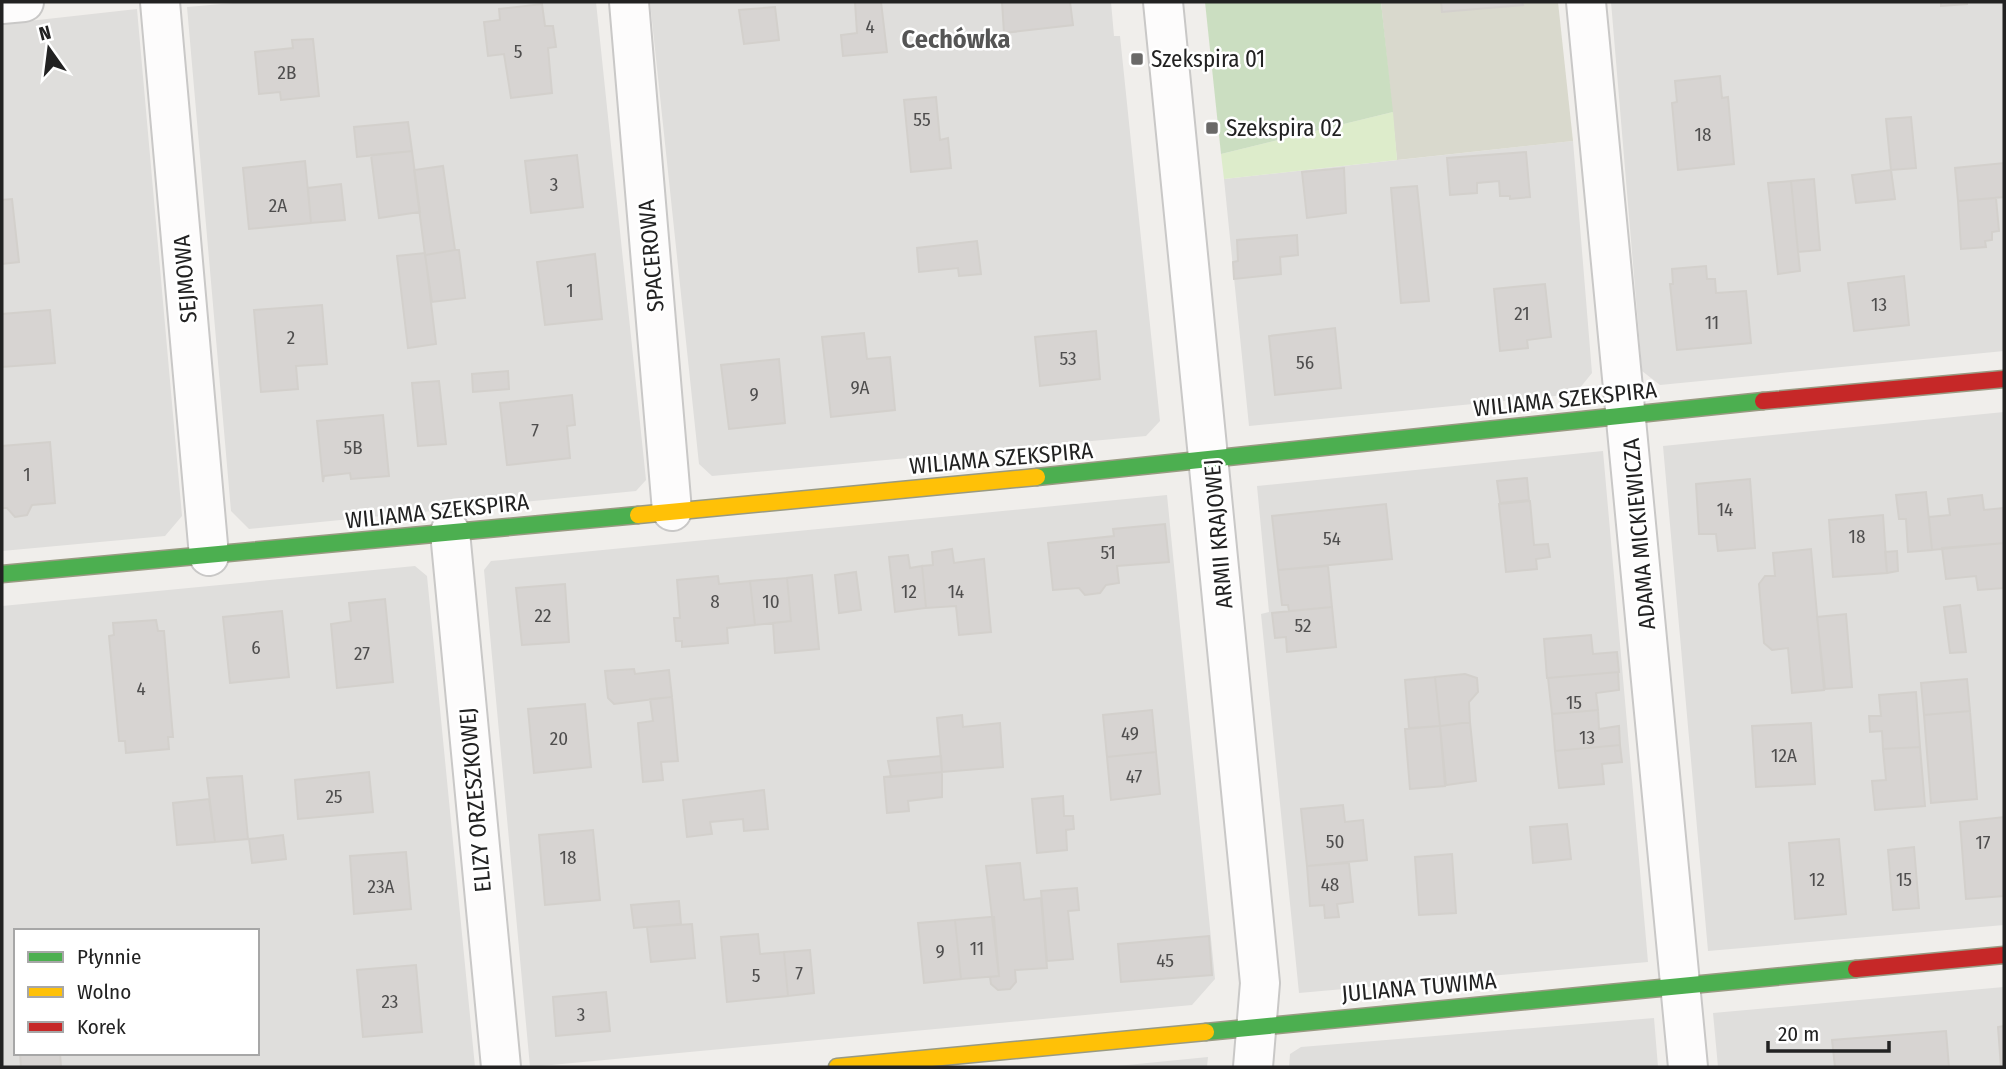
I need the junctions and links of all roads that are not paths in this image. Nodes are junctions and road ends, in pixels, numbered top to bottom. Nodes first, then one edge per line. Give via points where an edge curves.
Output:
1 (24, 2) edge
2 (160, 2) edge
3 (629, 2) edge
4 (1163, 2) edge
5 (1586, 2) edge
6 (2, 4) edge
7 (2004, 379) edge
8 (1628, 414) junction
9 (1211, 461) junction
10 (672, 511) junction
11 (450, 532) junction
12 (209, 556) junction
13 (2, 574) edge
14 (2004, 955) edge
15 (1681, 985) junction
16 (1258, 1026) junction
17 (501, 1067) edge
18 (838, 1067) edge
19 (1253, 1067) edge
20 (1688, 1067) edge

1 - 6 street
2 - 12 street, SEJMOWA
3 - 10 street, SPACEROWA
4 - 9 street, ARMII KRAJOWEJ
5 - 8 street, ADAMA MICKIEWICZA
7 - 8 street, WILIAMA SZEKSPIRA
8 - 9 street, WILIAMA SZEKSPIRA
8 - 15 street, ADAMA MICKIEWICZA
9 - 10 street, WILIAMA SZEKSPIRA
9 - 16 street, ARMII KRAJOWEJ via 1260,983
10 - 11 street, WILIAMA SZEKSPIRA
11 - 12 street, WILIAMA SZEKSPIRA
11 - 17 street, ELIZY ORZESZKOWEJ
12 - 13 street, WILIAMA SZEKSPIRA
14 - 15 street, JULIANA TUWIMA
15 - 16 street, JULIANA TUWIMA
15 - 20 street, ADAMA MICKIEWICZA
16 - 18 street, JULIANA TUWIMA
16 - 19 street, ARMII KRAJOWEJ

